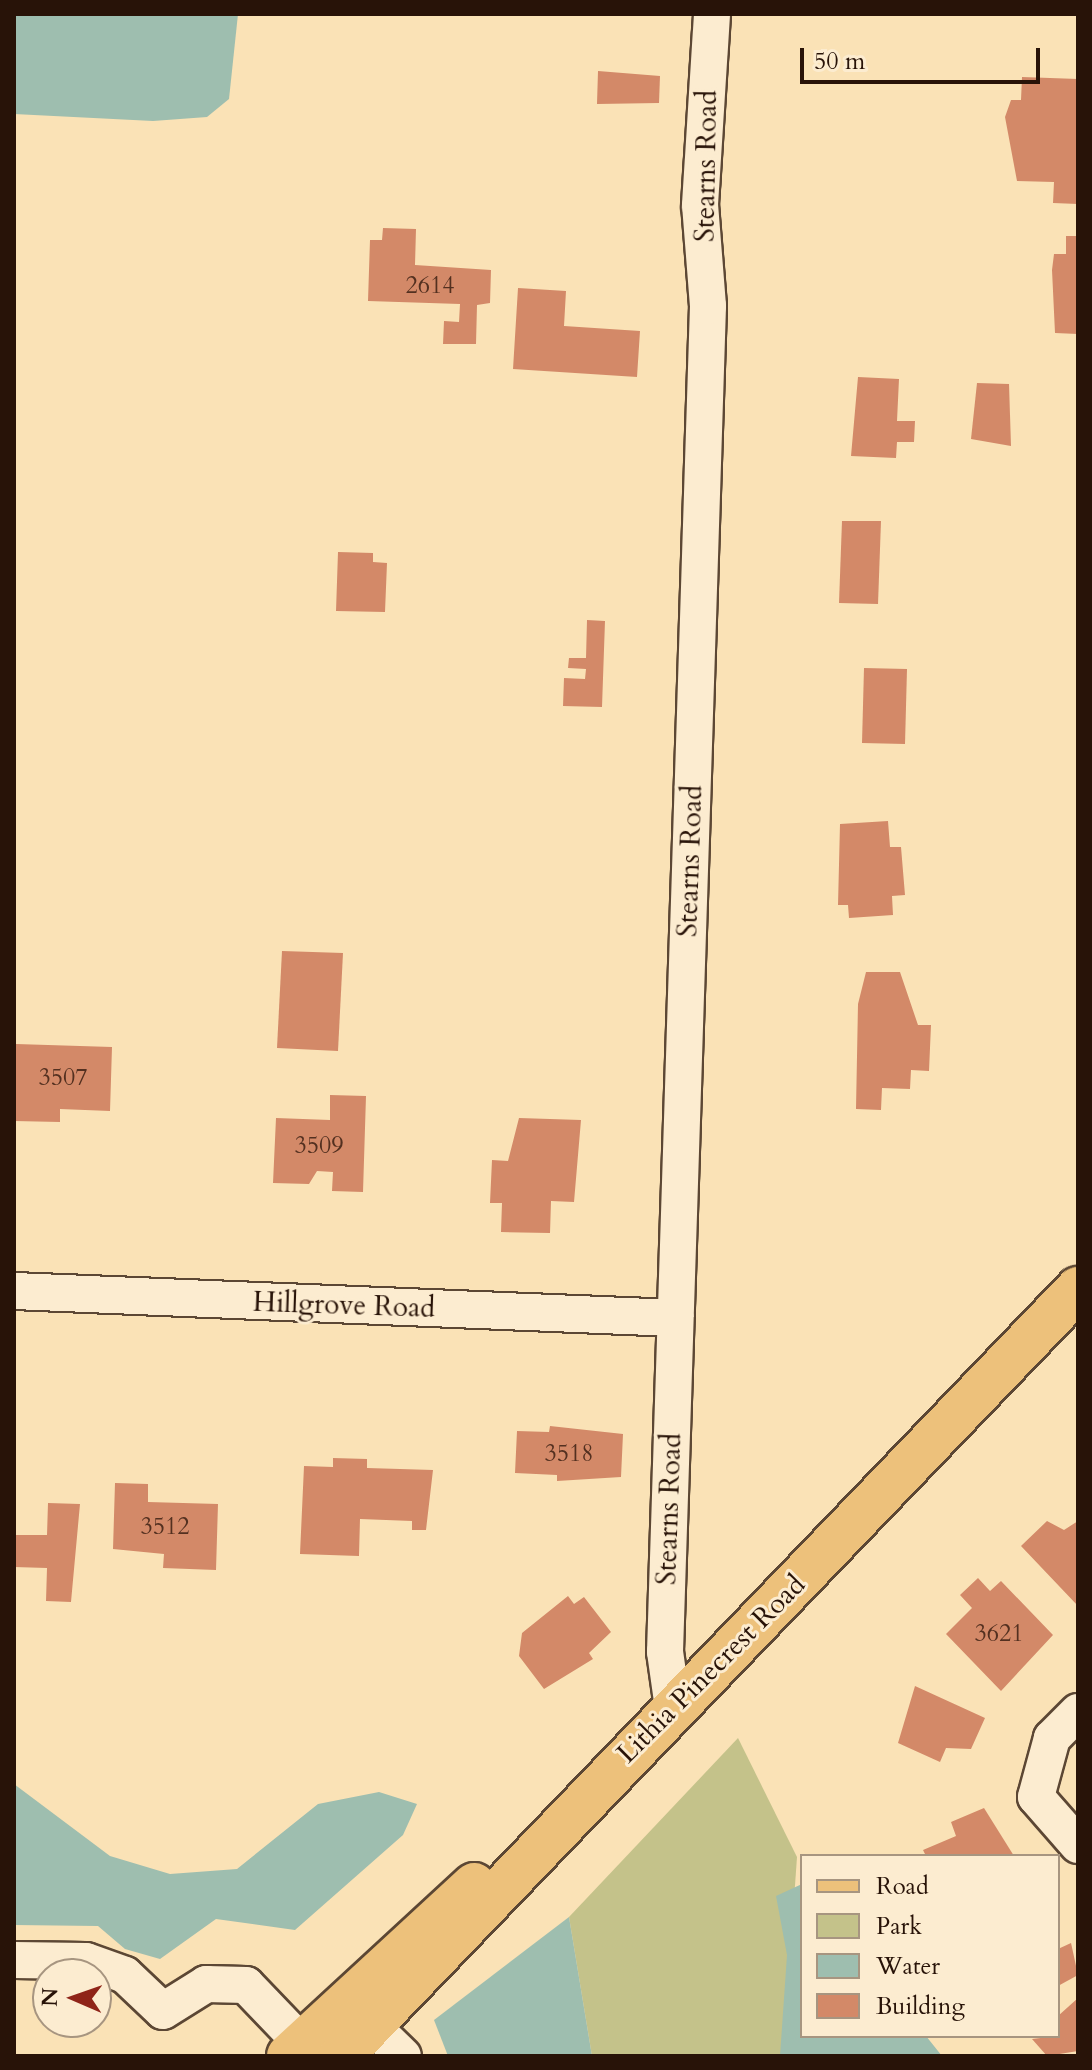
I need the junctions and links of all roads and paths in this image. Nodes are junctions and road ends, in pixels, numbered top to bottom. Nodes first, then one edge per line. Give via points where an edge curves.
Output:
1 (712, 14) edge
2 (1078, 1289) edge
3 (14, 1291) edge
4 (1078, 1317) edge
5 (675, 1318) junction
6 (849, 1531) junction
7 (673, 1708) junction
8 (1078, 1712) edge
9 (573, 1806) junction
10 (1078, 1845) edge
11 (14, 1960) edge
12 (372, 2026) junction
13 (311, 2053) edge
14 (403, 2056) edge

1 - 5 street, Stearns Road via 700,205 708,306
2 - 6 main road, Lithia Pinecrest Road
3 - 5 street, Hillgrove Road
4 - 6 main road, Lithia Pinecrest Road
5 - 7 street, Stearns Road via 665,1652
6 - 7 main road, Lithia Pinecrest Road
7 - 9 main road, Lithia Pinecrest Road
8 - 10 street via 1052,1738 1036,1797
9 - 12 main road, Lithia Pinecrest Road
9 - 13 main road, Lithia Pinecrest Road via 435,1916
11 - 13 street via 86,1961 125,1975 163,2011 206,1984 246,1985
12 - 13 main road, Lithia Pinecrest Road
12 - 14 street

